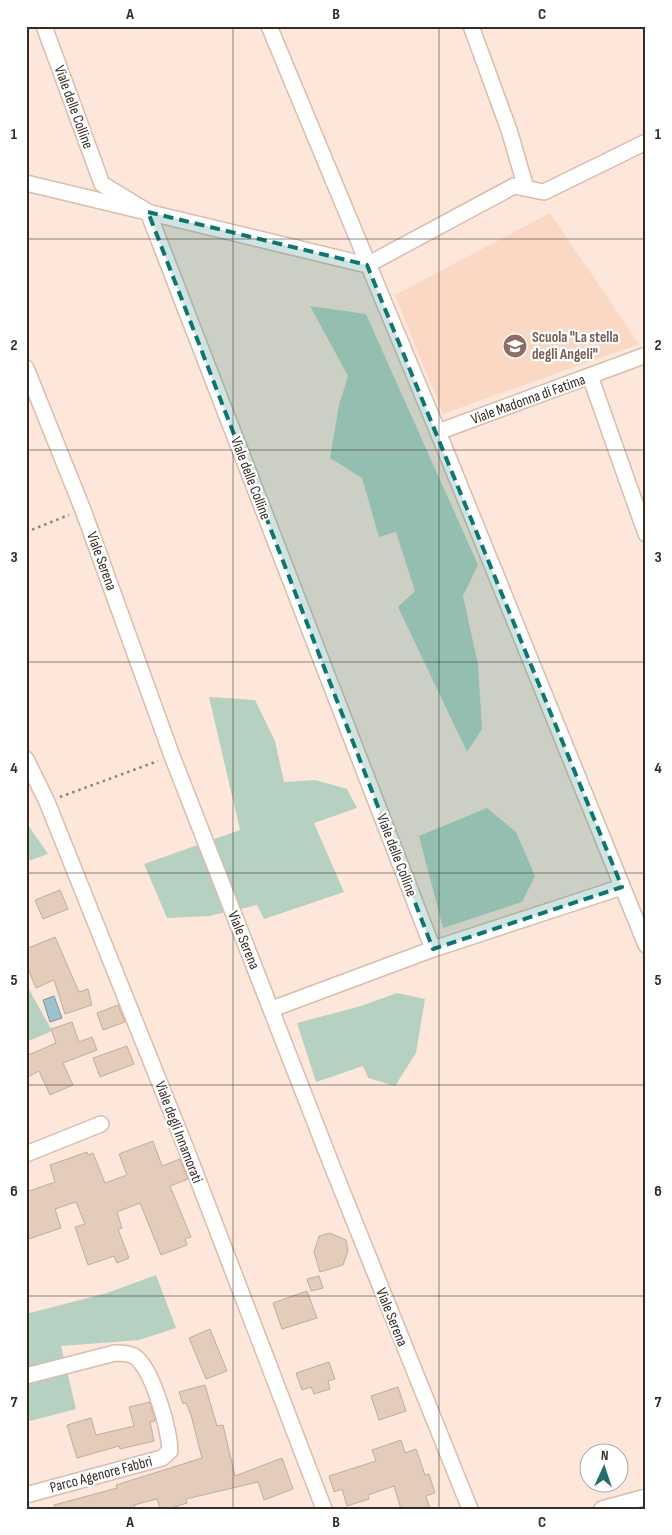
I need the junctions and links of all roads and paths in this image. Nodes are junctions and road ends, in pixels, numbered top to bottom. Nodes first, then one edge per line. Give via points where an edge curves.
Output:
1 (44, 26) edge
2 (269, 26) edge
3 (471, 26) edge
4 (646, 142) edge
5 (26, 183) edge
6 (526, 188) junction
7 (148, 212) junction
8 (367, 265) junction
9 (646, 355) edge
10 (26, 368) edge
11 (590, 376) junction
12 (438, 432) junction
13 (83, 510) junction
14 (26, 532) edge
15 (646, 534) edge
16 (172, 756) junction
17 (26, 759) edge
18 (47, 802) junction
19 (622, 887) junction
20 (646, 945) edge
21 (433, 950) junction
22 (272, 1009) junction
23 (101, 1124) dead end
24 (26, 1154) edge
25 (26, 1376) edge
26 (26, 1495) edge
27 (646, 1497) edge
28 (324, 1509) edge
29 (470, 1509) edge
30 (602, 1509) edge

1 - 7 street, Viale delle Colline via 102,184
2 - 8 street
3 - 6 street via 509,130
4 - 6 street via 544,192
5 - 7 street
6 - 8 street via 514,186
7 - 8 street
7 - 21 street, Viale delle Colline
8 - 12 street
9 - 11 street, Viale Madonna di Fatima
10 - 13 street, Viale Serena
11 - 12 street, Viale Madonna di Fatima
11 - 15 street
12 - 19 street
13 - 14 path
13 - 16 street, Viale Serena
16 - 18 path
16 - 22 street, Viale Serena
17 - 18 street, Viale degli Innamorati
18 - 28 street, Viale degli Innamorati via 185,1146
19 - 20 street
19 - 21 street
21 - 22 street
22 - 29 street, Viale Serena
23 - 24 street
25 - 26 street, Parco Agenore Fabbri via 115,1353 136,1357 153,1385 169,1435 170,1451 162,1458
27 - 30 street

